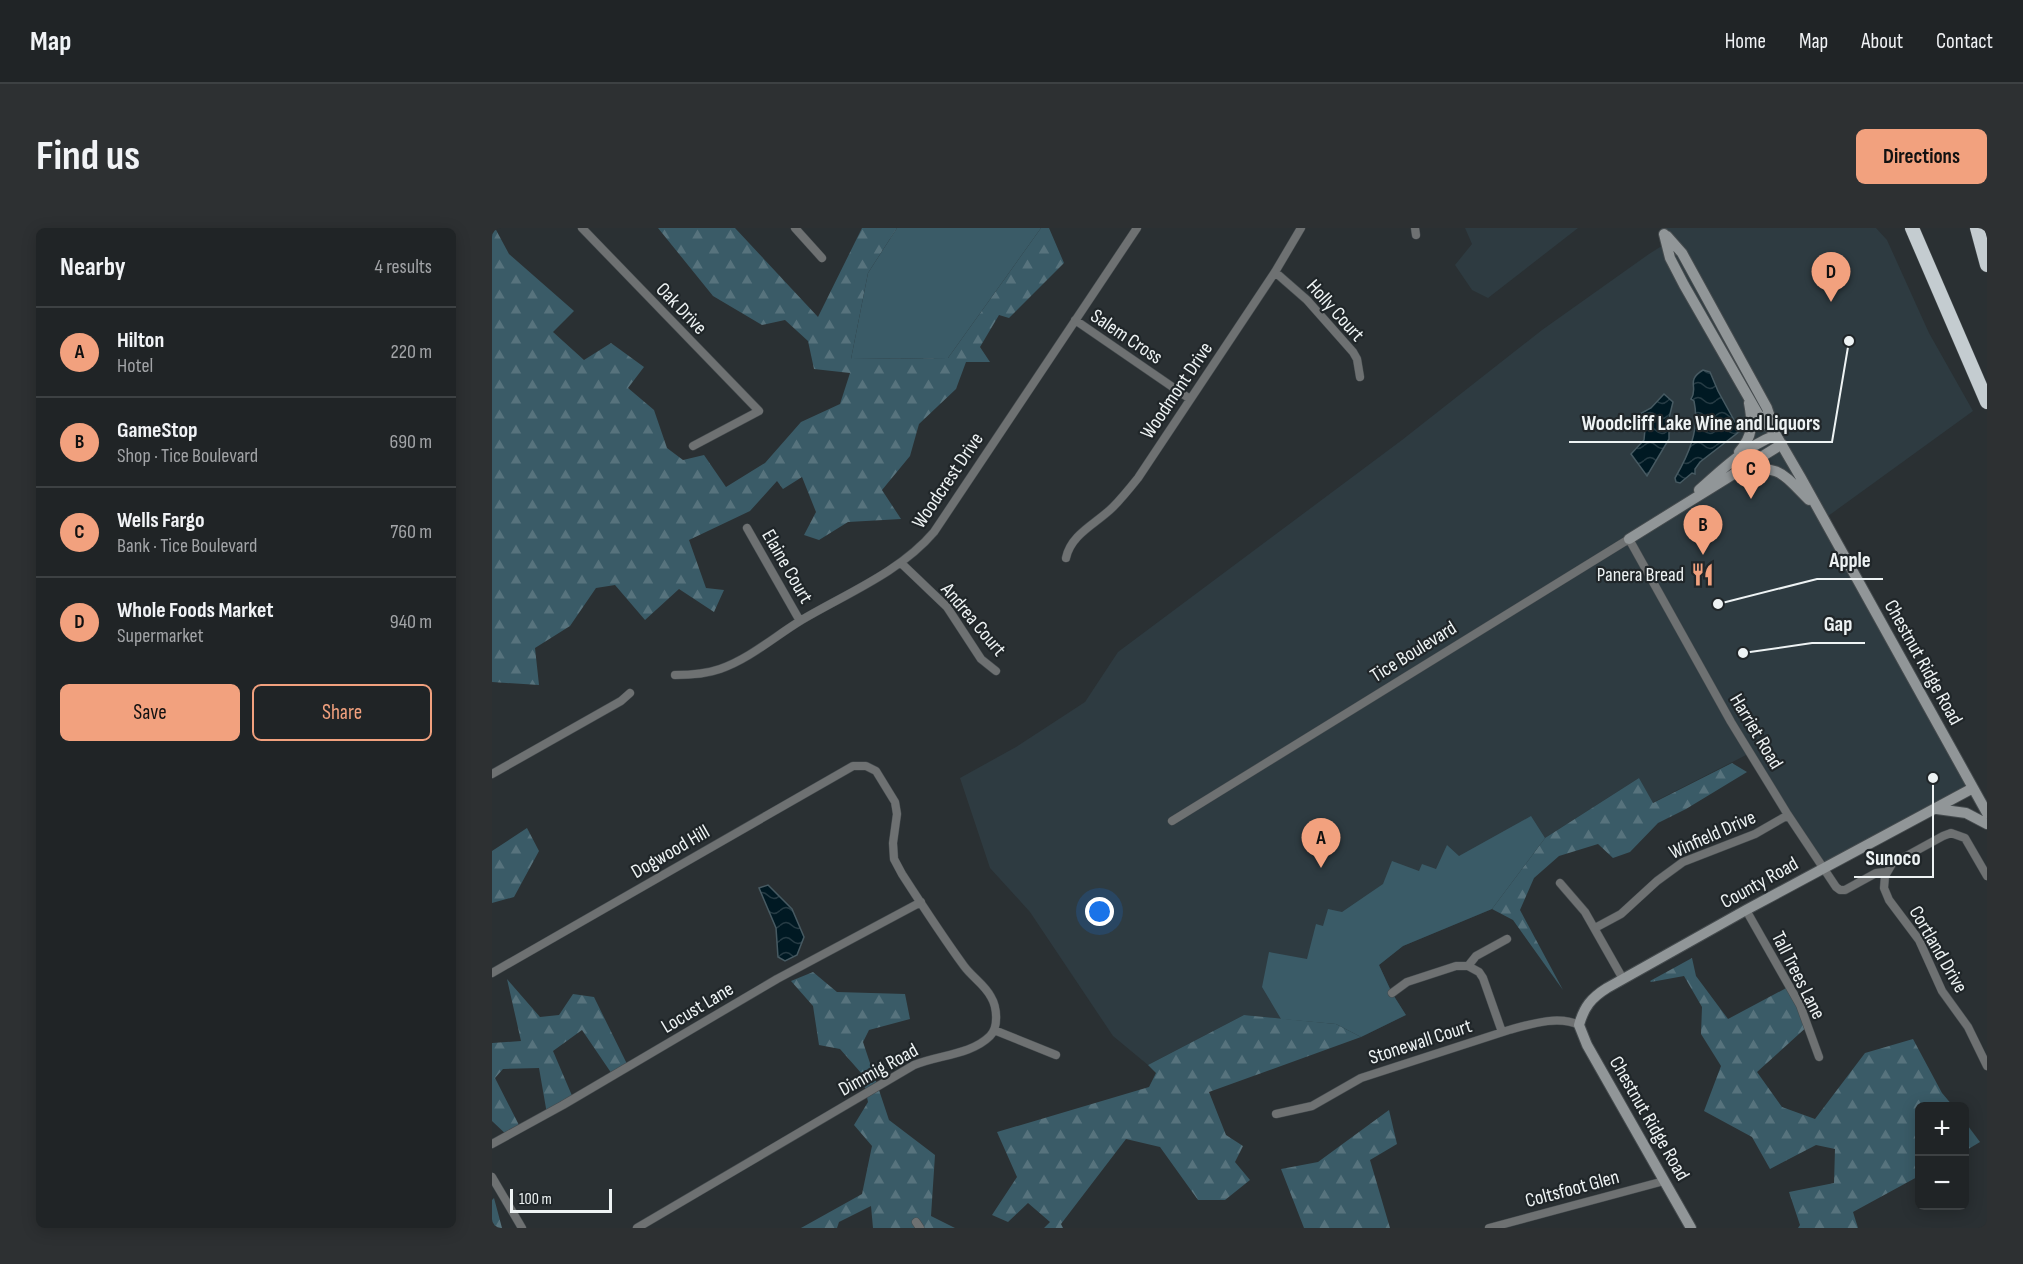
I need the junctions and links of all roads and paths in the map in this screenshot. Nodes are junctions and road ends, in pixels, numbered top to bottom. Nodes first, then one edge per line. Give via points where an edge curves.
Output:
1 (582, 228) edge
2 (795, 228) edge
3 (1137, 228) edge
4 (1301, 228) edge
5 (1912, 228) edge
6 (1977, 228) edge
7 (1663, 231) edge
8 (822, 258) dead end
9 (1987, 265) edge
10 (1275, 272) junction
11 (1075, 320) junction
12 (1360, 376) dead end
13 (1748, 397) junction
14 (1190, 399) junction
15 (1987, 402) edge
16 (1779, 440) junction
17 (693, 446) dead end
18 (1727, 472) junction
19 (1818, 509) junction
20 (747, 528) dead end
21 (1629, 539) junction
22 (1066, 558) dead end
23 (901, 563) junction
24 (800, 621) junction
25 (996, 671) dead end
26 (675, 675) dead end
27 (630, 693) dead end
28 (492, 774) edge
29 (1973, 788) junction
30 (1936, 808) junction
31 (1987, 813) edge
32 (1788, 815) junction
33 (1172, 821) dead end
34 (1987, 824) edge
35 (1823, 868) junction
36 (1886, 872) junction
37 (1987, 876) edge
38 (1560, 883) dead end
39 (921, 902) junction
40 (1746, 910) junction
41 (1595, 928) junction
42 (1507, 939) dead end
43 (1468, 966) junction
44 (492, 973) edge
45 (1623, 979) junction
46 (1392, 993) dead end
47 (1579, 1025) junction
48 (994, 1030) junction
49 (1502, 1032) junction
50 (1056, 1055) dead end
51 (1819, 1056) dead end
52 (1987, 1065) edge
53 (1276, 1114) dead end
54 (492, 1144) edge
55 (492, 1177) edge
56 (1664, 1181) junction
57 (522, 1228) edge
58 (637, 1228) edge
59 (1489, 1228) edge
60 (1691, 1228) edge

1 - 17 street, Oak Drive via 759,411
2 - 8 street
3 - 11 street, Woodcrest Drive
4 - 10 street, Woodmont Drive
5 - 15 highway
6 - 9 highway
7 - 13 main road, Chestnut Ridge Road via 1677,272
7 - 16 main road, Chestnut Ridge Road via 1682,253 1767,408
10 - 12 street, Holly Court via 1307,300 1353,352
10 - 14 street, Woodmont Drive
11 - 14 street, Salem Cross
11 - 23 street, Woodcrest Drive via 934,532
13 - 16 main road, Chestnut Ridge Road
13 - 18 main road via 1751,435
14 - 22 street, Woodmont Drive via 1126,493 1077,536
16 - 18 main road, Tice Boulevard via 1757,444
16 - 19 main road, Chestnut Ridge Road
18 - 19 main road via 1774,470
18 - 21 main road, Tice Boulevard via 1674,512
19 - 29 main road, Chestnut Ridge Road
20 - 24 street, Elaine Court
21 - 32 street, Harriet Road
21 - 33 street, Tice Boulevard
23 - 24 street, Woodcrest Drive
23 - 25 street, Andrea Court via 947,607 981,659
24 - 26 street, Woodcrest Drive via 721,668 695,675
27 - 28 street
29 - 30 main road, County Road
29 - 31 main road, Chestnut Ridge Road
30 - 34 main road via 1966,813
30 - 35 main road, County Road
32 - 35 street, Harriet Road
32 - 41 street, Winfield Drive via 1755,834 1683,862 1621,914
35 - 36 street, Harriet Road via 1842,891 1876,873
35 - 40 main road, County Road
36 - 37 street via 1896,862 1951,833 1965,838
36 - 52 street, Cortland Drive via 1887,896 1919,940 1942,991
38 - 41 street
39 - 44 street, Dogwood Hill via 894,859 895,802 876,771 853,766
39 - 48 street via 963,965 991,996
39 - 54 street, Locust Lane via 777,979
40 - 45 main road, County Road
40 - 51 street, Tall Trees Lane via 1800,1005
41 - 45 street
42 - 43 street via 1476,956
43 - 46 street via 1456,966 1407,982
43 - 49 street via 1483,978
45 - 47 main road, County Road via 1592,998
47 - 49 street, Stonewall Court via 1547,1022
47 - 56 main road, Chestnut Ridge Road
48 - 50 street
48 - 58 street, Dimmig Road via 976,1045 914,1065
49 - 53 street, Stonewall Court via 1361,1078 1312,1106
55 - 57 street
56 - 59 street, Coltsfoot Glen
56 - 60 main road, Chestnut Ridge Road

